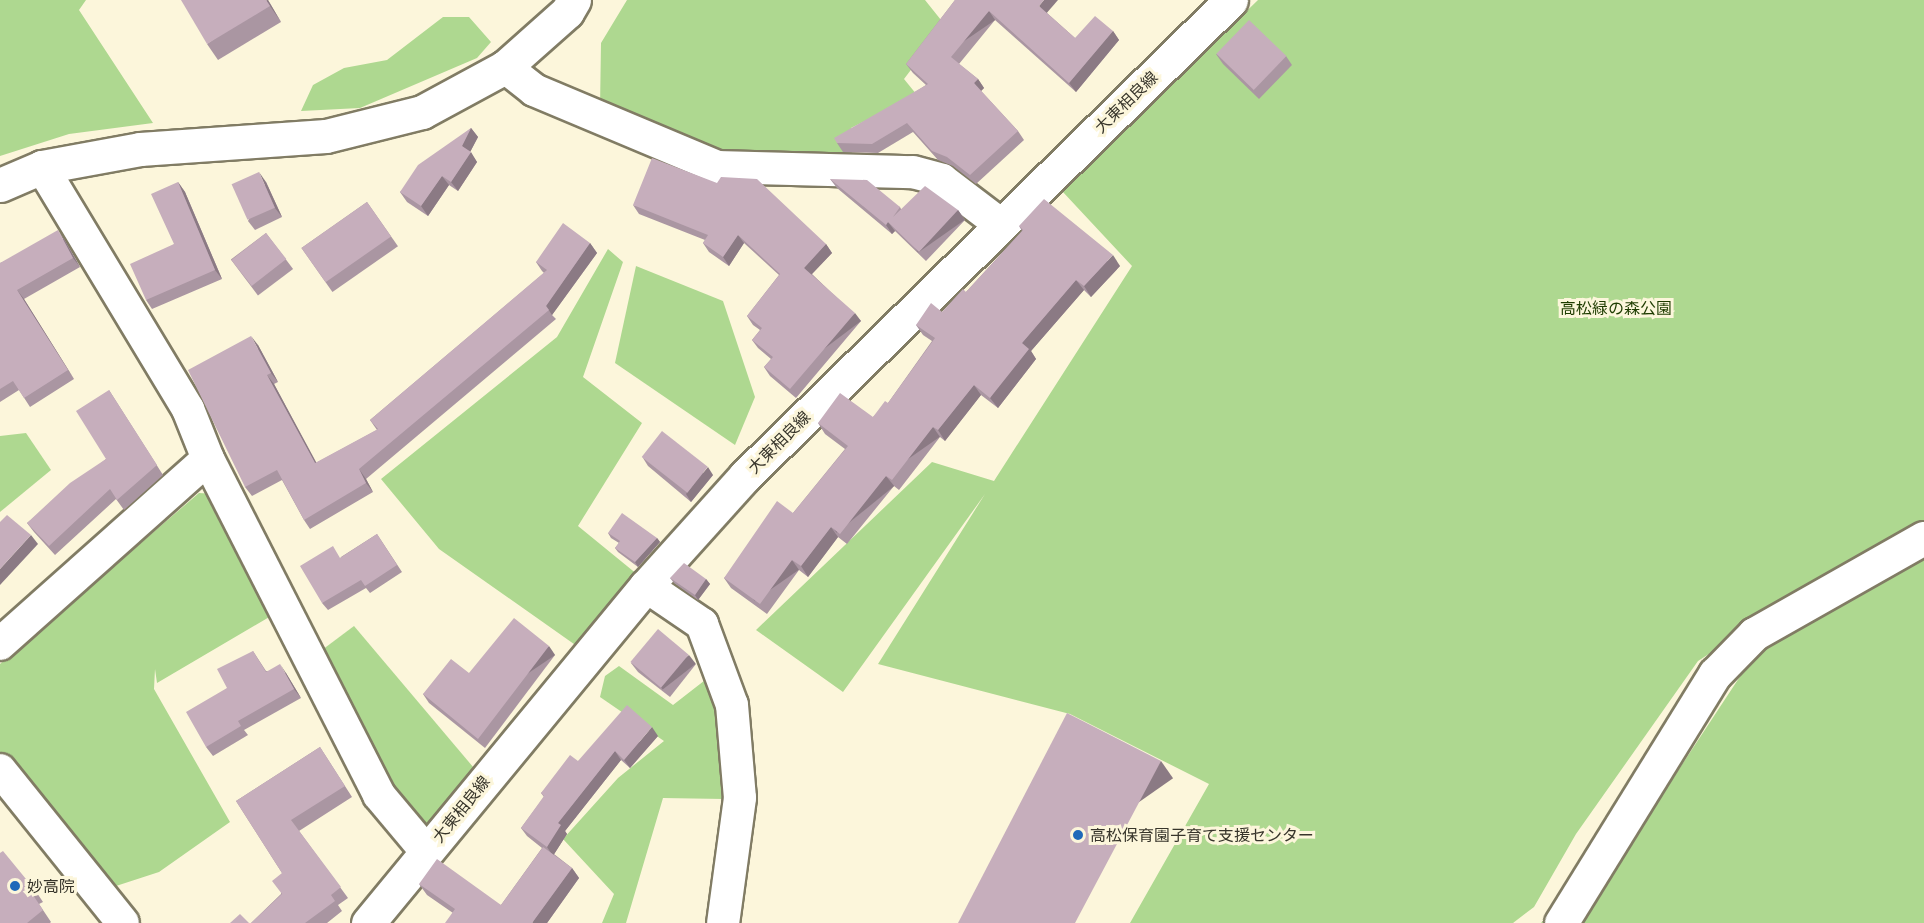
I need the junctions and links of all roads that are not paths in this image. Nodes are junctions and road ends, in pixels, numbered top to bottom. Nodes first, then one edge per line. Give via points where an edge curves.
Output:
1 (574, 0) edge
2 (1231, 0) edge
3 (505, 67) junction
4 (42, 168) junction
5 (0, 185) edge
6 (1001, 225) junction
7 (208, 459) junction
8 (1924, 538) edge
9 (646, 586) junction
10 (0, 644) edge
11 (0, 770) edge
12 (426, 851) junction
13 (123, 923) edge
14 (368, 923) edge
15 (723, 923) edge
16 (1561, 923) edge

1 - 3 main road via 567,12
2 - 6 main road, 大東相良線
3 - 4 main road via 422,112 326,136 140,149
3 - 6 street via 534,90 717,167 913,172 942,180
4 - 5 main road
4 - 7 street via 188,409
6 - 9 main road, 大東相良線 via 745,476
7 - 10 street
7 - 12 street via 379,795
8 - 16 main road via 1754,634 1715,674
9 - 12 main road, 大東相良線
9 - 15 street via 702,624 732,705 740,798
11 - 13 street
12 - 14 main road, 大東相良線

